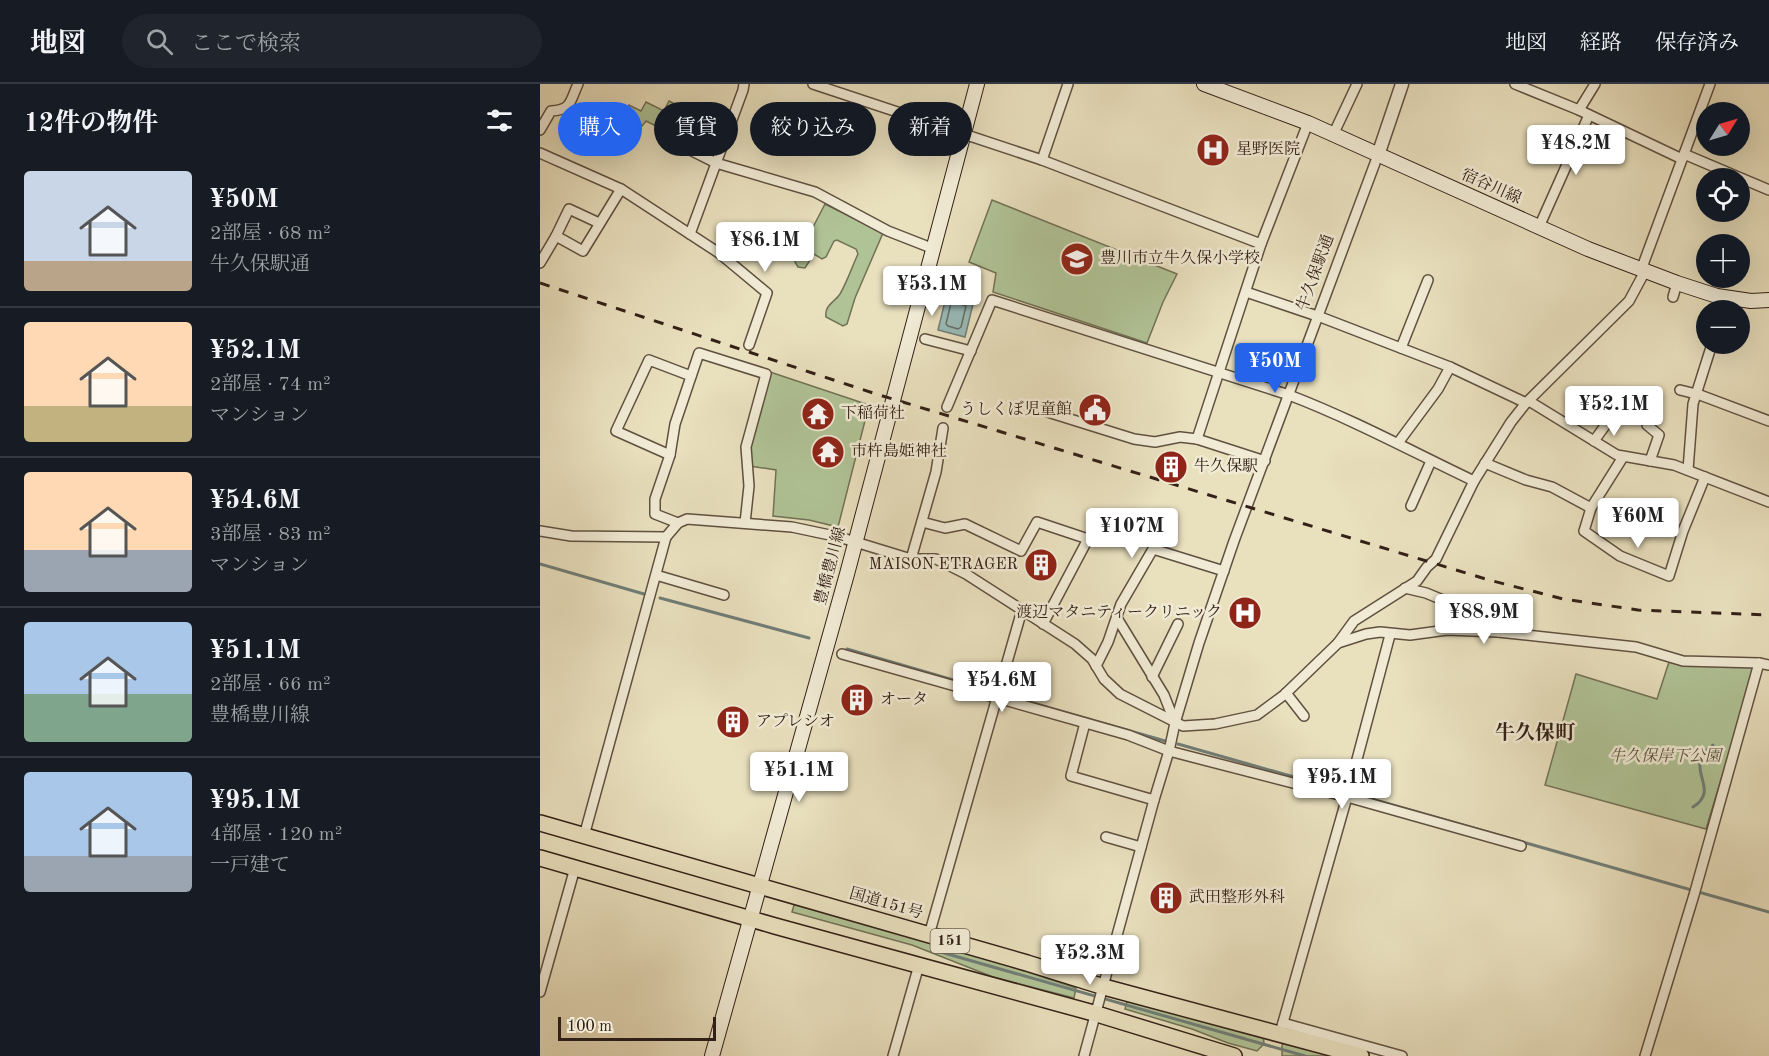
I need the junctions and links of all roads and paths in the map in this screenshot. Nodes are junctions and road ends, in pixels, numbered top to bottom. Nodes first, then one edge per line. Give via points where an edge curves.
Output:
1 (578, 84) edge
2 (744, 84) edge
3 (813, 84) edge
4 (977, 84) edge
5 (1068, 84) edge
6 (1204, 84) edge
7 (1357, 84) edge
8 (1402, 84) edge
9 (1515, 84) edge
10 (1595, 84) edge
11 (1710, 84) edge
12 (823, 86) edge
13 (972, 103) edge
14 (888, 108) edge
15 (1579, 110) junction
16 (1589, 115) junction
17 (1308, 123) junction
18 (540, 130) edge
19 (1333, 135) junction
20 (972, 136) edge
21 (540, 153) edge
22 (1378, 155) junction
23 (702, 156) edge
24 (958, 156) edge
25 (1683, 157) junction
26 (1042, 160) junction
27 (716, 163) junction
28 (621, 189) junction
29 (1769, 190) edge
30 (599, 223) junction
31 (1539, 227) junction
32 (690, 234) junction
33 (556, 236) junction
34 (1261, 244) junction
35 (934, 249) junction
36 (540, 262) edge
37 (1644, 271) junction
38 (1428, 280) dead end
39 (1246, 291) junction
40 (1710, 300) edge
41 (1769, 300) edge
42 (1750, 301) edge
43 (1318, 317) junction
44 (925, 339) dead end
45 (749, 345) dead end
46 (1401, 348) junction
47 (971, 351) junction
48 (1709, 354) edge
49 (1450, 367) junction
50 (1218, 372) junction
51 (691, 376) junction
52 (1680, 390) dead end
53 (1289, 395) junction
54 (1697, 395) junction
55 (1527, 402) junction
56 (947, 407) dead end
57 (1038, 409) dead end
58 (1612, 416) dead end
59 (1769, 421) edge
60 (1647, 425) dead end
61 (943, 428) dead end
62 (1197, 438) junction
63 (1594, 441) junction
64 (1398, 443) junction
65 (670, 454) junction
66 (1623, 457) junction
67 (1431, 460) junction
68 (1265, 461) junction
69 (1650, 461) junction
70 (1485, 463) junction
71 (1688, 470) junction
72 (1705, 477) junction
73 (1474, 481) junction
74 (1769, 502) edge
75 (1411, 506) dead end
76 (1591, 508) junction
77 (922, 522) junction
78 (678, 523) junction
79 (745, 523) junction
80 (540, 531) edge
81 (666, 537) junction
82 (855, 542) junction
83 (911, 559) junction
84 (1224, 571) junction
85 (656, 575) junction
86 (1667, 575) junction
87 (1663, 586) dead end
88 (1405, 588) junction
89 (724, 595) dead end
90 (1022, 610) junction
91 (1117, 618) junction
92 (1043, 624) junction
93 (1178, 624) dead end
94 (1498, 632) junction
95 (1390, 635) junction
96 (1338, 643) junction
97 (842, 654) dead end
98 (1764, 664) edge
99 (1096, 666) junction
100 (1152, 678) junction
101 (1286, 693) junction
102 (997, 698) junction
103 (1304, 716) dead end
104 (1085, 723) junction
105 (1175, 723) junction
106 (1169, 751) junction
107 (1347, 797) junction
108 (1154, 800) junction
109 (540, 823) edge
110 (584, 836) junction
111 (1106, 837) dead end
112 (1521, 846) dead end
113 (1141, 847) junction
114 (540, 858) edge
115 (575, 868) junction
116 (760, 886) junction
117 (751, 919) junction
118 (929, 935) junction
119 (919, 965) junction
120 (1104, 987) junction
121 (540, 992) edge
122 (1097, 1014) junction
123 (1282, 1028) junction
124 (712, 1056) edge
125 (893, 1056) edge
126 (1084, 1056) edge
127 (1234, 1056) edge
128 (1361, 1056) edge
129 (1402, 1056) edge
130 (1646, 1056) edge

1 - 18 street via 566,108 550,111
2 - 27 street
3 - 12 street
4 - 13 main road, 豊橋豊川線
5 - 26 street
6 - 17 main road, 宿谷川線
7 - 19 street
8 - 22 street, 牛久保駅通
9 - 15 street
10 - 15 street
11 - 25 street
12 - 14 street
15 - 16 street
16 - 25 street
16 - 31 street
17 - 19 main road, 宿谷川線
17 - 34 street
19 - 22 main road, 宿谷川線
20 - 26 street
21 - 28 street
22 - 31 main road, 宿谷川線
22 - 43 street, 牛久保駅通
23 - 27 street
24 - 35 main road, 豊橋豊川線
25 - 29 street
25 - 37 street
26 - 34 street
27 - 32 street
27 - 35 street via 815,192 888,231
28 - 30 street
28 - 32 street
30 - 33 street via 569,209
30 - 33 street via 583,251
31 - 37 main road, 宿谷川線
32 - 45 street via 767,293
33 - 36 street
34 - 39 street
35 - 82 main road, 豊橋豊川線
37 - 40 main road, 宿谷川線 via 1675,290
37 - 55 street via 1629,301
38 - 46 street
39 - 43 street
39 - 50 street
41 - 42 main road, 宿谷川線
43 - 46 street
43 - 53 street, 牛久保駅通
44 - 47 street
46 - 49 street
47 - 50 street via 992,300
47 - 56 street
48 - 54 street
49 - 55 street
49 - 64 street
50 - 53 street
50 - 62 street
51 - 65 street
51 - 65 street via 649,360 616,431
51 - 79 street via 699,353 766,374 746,447 749,486
52 - 54 street
53 - 64 street
53 - 68 street, 牛久保駅通
54 - 59 street
54 - 71 street
55 - 63 street
55 - 70 street
57 - 62 street via 1134,439 1155,442
58 - 63 street
60 - 69 street via 1659,435
61 - 77 street
62 - 68 street
63 - 66 street
64 - 67 street
65 - 78 street via 655,499 655,514
66 - 69 street
66 - 76 street
67 - 73 street
67 - 75 street
68 - 84 street, 牛久保駅通
69 - 71 street
70 - 73 street
70 - 76 street via 1552,487
71 - 72 street
72 - 74 street
72 - 86 street
73 - 88 street via 1436,559 1418,581
76 - 86 street via 1585,532 1620,556
77 - 83 street
77 - 92 street via 945,528 965,524 1021,552 1037,522 1088,539
78 - 79 street via 687,519
78 - 81 street
79 - 82 street via 792,527
80 - 81 street via 571,536
81 - 85 street
82 - 83 street
82 - 116 main road, 豊橋豊川線
83 - 90 street via 936,559
84 - 91 street via 1153,549
84 - 105 street, 牛久保駅通
85 - 89 street
85 - 110 street
86 - 87 street
88 - 94 street via 1479,615
88 - 96 street via 1354,621
90 - 92 street
90 - 102 street
91 - 99 street
91 - 100 street
92 - 99 street via 1075,644
93 - 100 street
94 - 95 street via 1447,630
94 - 98 street via 1636,647 1683,660
95 - 96 street via 1366,634
95 - 107 street
96 - 101 street
97 - 102 street
98 - 130 street
99 - 105 street via 1120,694
100 - 105 street
101 - 103 street
101 - 105 street via 1263,712 1244,719 1190,726
102 - 104 street
102 - 118 street
104 - 106 street
104 - 108 street via 1071,776
105 - 106 street, 牛久保駅通
106 - 107 street
106 - 108 street, 牛久保駅通
107 - 112 street
107 - 123 street
108 - 113 street, 牛久保駅通
109 - 110 highway, 国道151号 / 151
110 - 116 highway, 国道151号 / 151
111 - 113 street
113 - 120 street, 牛久保駅通
114 - 115 highway, 151
115 - 117 highway, 151
115 - 121 street
116 - 117 main road, 豊橋豊川線
116 - 118 highway, 国道151号 / 151
117 - 119 highway, 151
117 - 124 main road, 豊橋豊川線
118 - 120 highway, 国道151号 / 151
119 - 122 highway, 151
119 - 125 street
120 - 122 street, 牛久保駅通
120 - 123 highway, 国道151号 / 151
122 - 126 street, 牛久保駅通
122 - 127 highway, 151
123 - 128 highway, 国道151号 / 151
123 - 129 street

